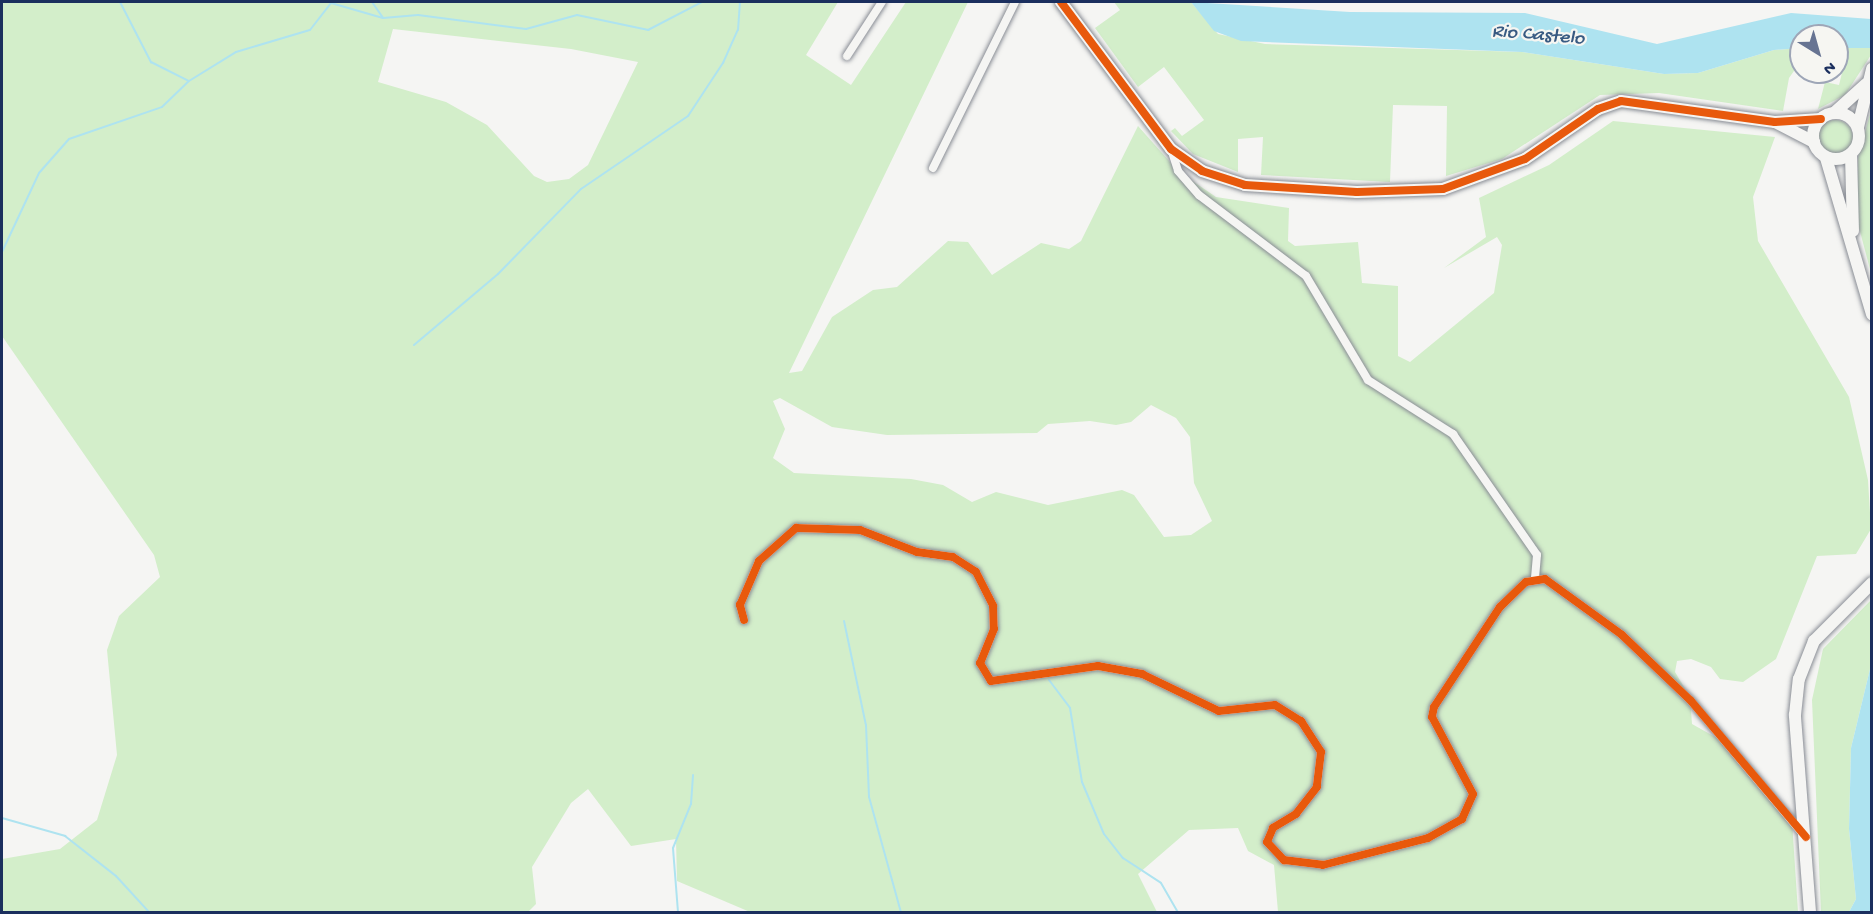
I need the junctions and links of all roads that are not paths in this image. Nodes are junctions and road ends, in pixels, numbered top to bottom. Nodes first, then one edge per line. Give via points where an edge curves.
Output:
1 (882, 2) edge
2 (1015, 2) edge
3 (1060, 2) edge
4 (847, 56) dead end
5 (1871, 69) edge
6 (1866, 84) junction
7 (1834, 113) junction
8 (1821, 119) junction
9 (1775, 122) junction
10 (1858, 127) junction
11 (1814, 142) junction
12 (1171, 149) junction
13 (1851, 155) junction
14 (1826, 158) junction
15 (933, 168) dead end
16 (1854, 247) junction
17 (1872, 314) edge
18 (1535, 579) junction
19 (1872, 583) edge
20 (744, 620) dead end
21 (1806, 837) junction
22 (1810, 912) edge

1 - 4 street
2 - 15 street
3 - 12 street
5 - 6 street
6 - 7 street
6 - 10 street
7 - 8 street
7 - 10 street via 1848,116
8 - 9 street
8 - 11 street
9 - 11 street
9 - 12 street via 1621,101 1598,109 1525,159 1489,176 1417,193 1245,185 1202,171
10 - 13 street
11 - 14 street
12 - 18 street via 1178,171 1199,195 1306,276 1368,380 1453,434 1537,555
13 - 14 street
13 - 16 street
14 - 16 street
16 - 17 street
18 - 20 street via 1500,607 1434,706 1432,717 1473,794 1462,819 1428,838 1323,865 1284,860 1267,842 1273,828 1296,814 1317,787 1321,752 1301,721 1275,705 1219,711 1142,674 1098,666 991,681 980,663 994,629 993,606 976,572 953,557 917,552 860,530 796,528 759,561 740,605
18 - 21 street via 1557,585 1652,663 1710,722
19 - 21 street via 1814,641 1799,680 1795,715
21 - 22 street

